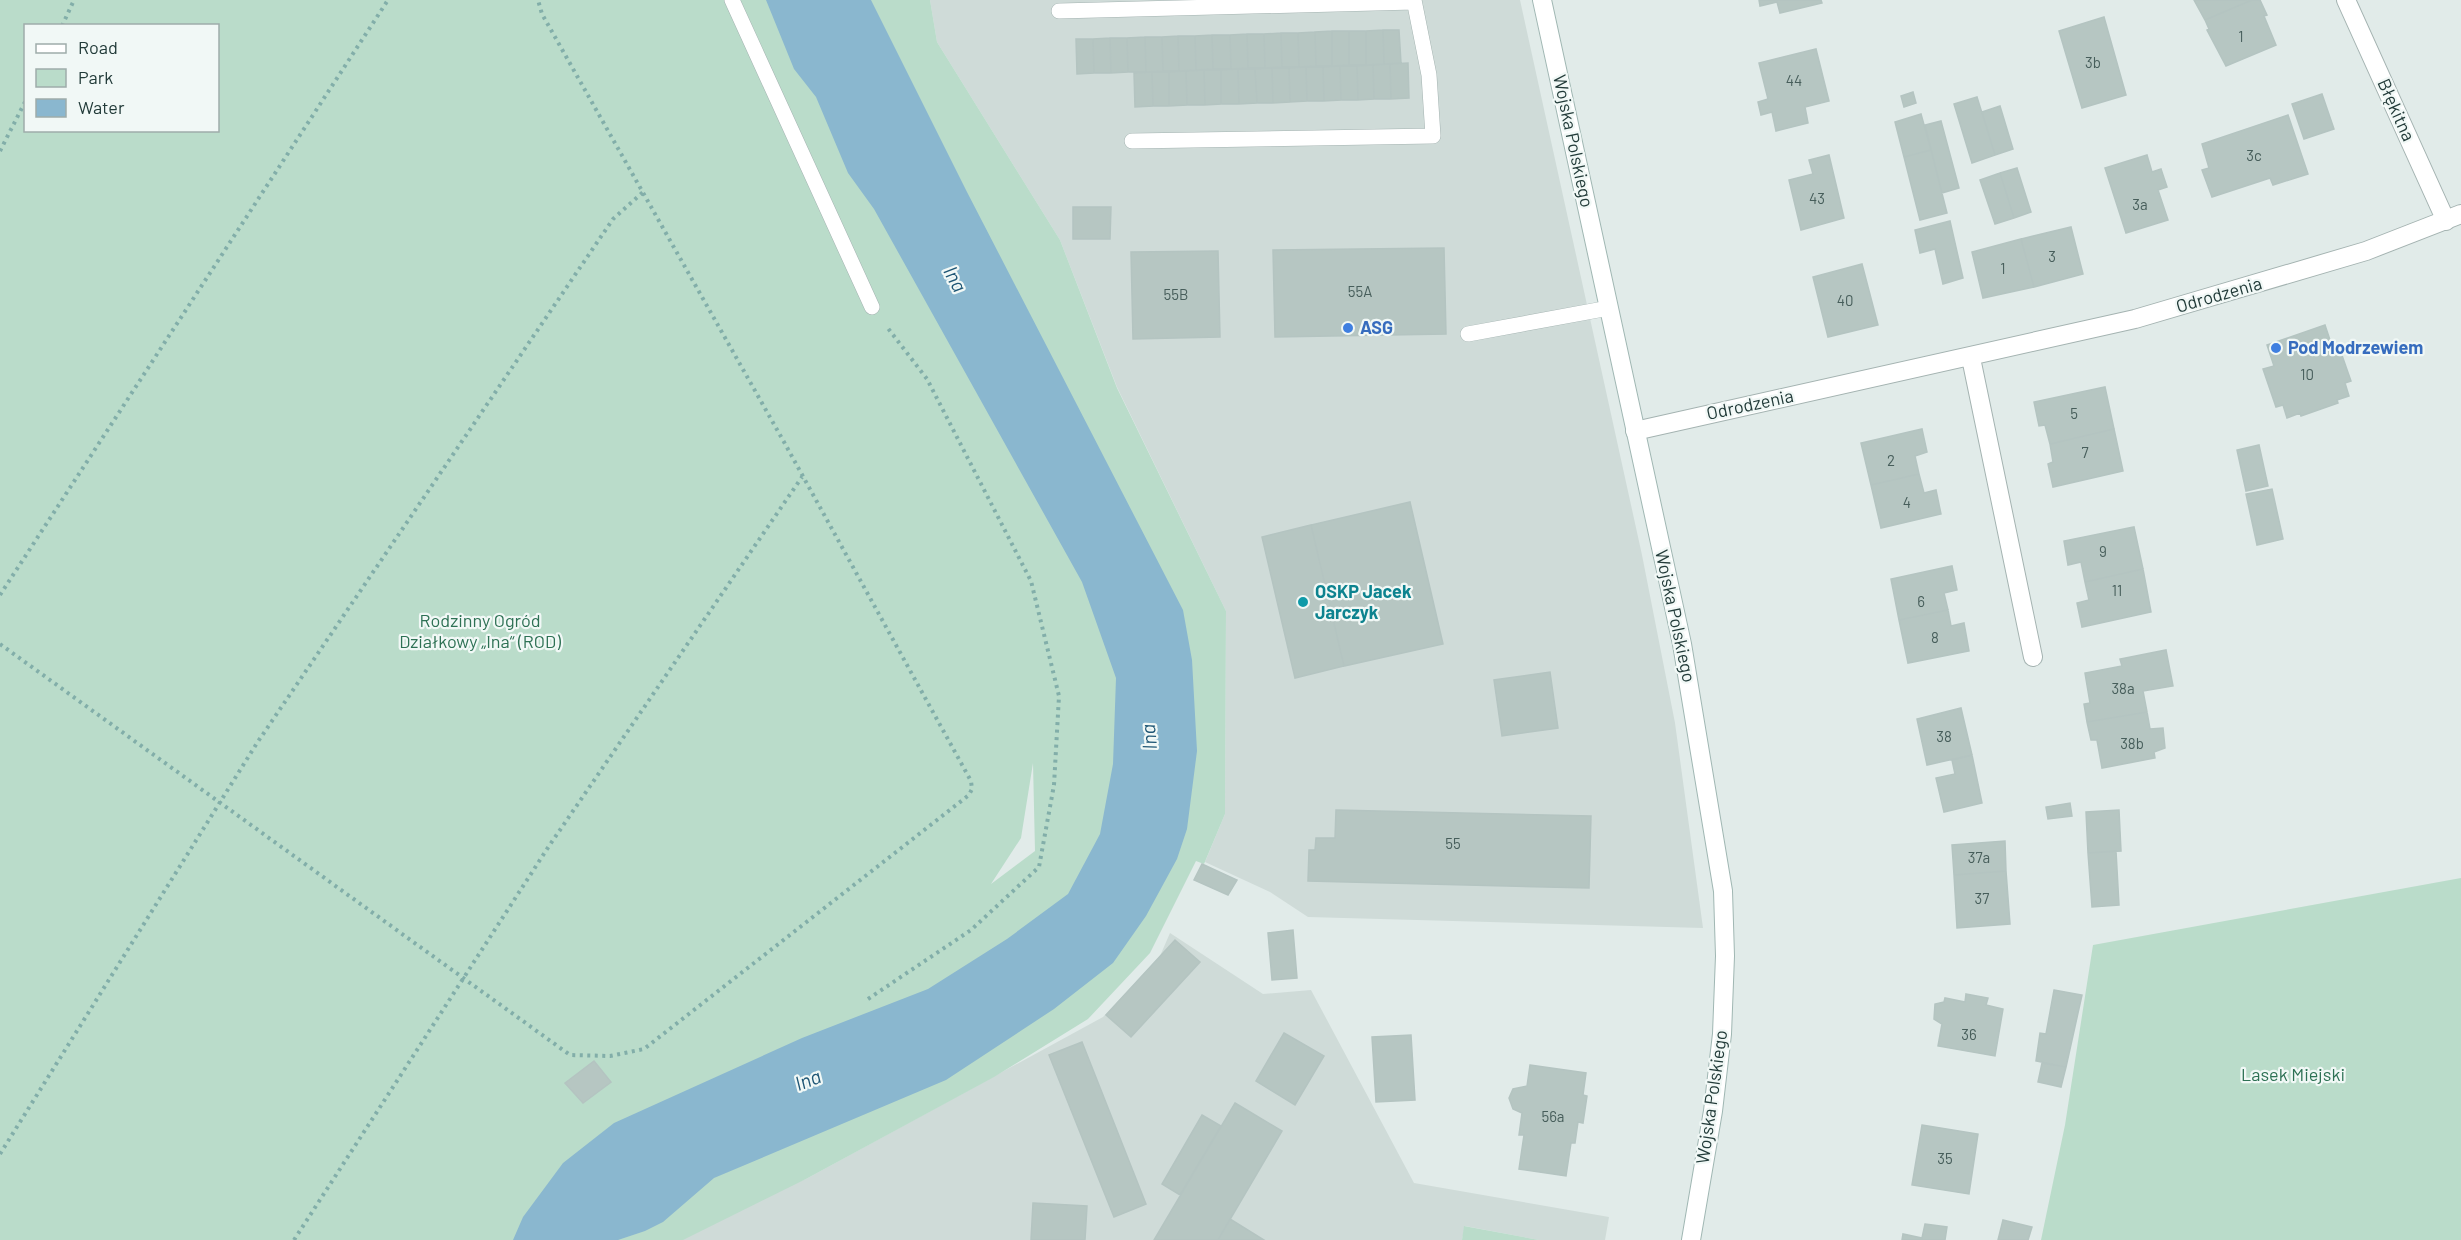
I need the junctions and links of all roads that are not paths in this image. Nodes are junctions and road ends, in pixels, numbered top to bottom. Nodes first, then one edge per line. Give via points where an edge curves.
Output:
1 (732, 0) edge
2 (1542, 0) edge
3 (2346, 0) edge
4 (1414, 1) edge
5 (1059, 11) dead end
6 (1132, 141) dead end
7 (2453, 218) edge
8 (872, 307) road end
9 (1609, 308) junction
10 (1468, 334) dead end
11 (1971, 358) junction
12 (1635, 431) junction
13 (2033, 657) dead end
14 (1691, 1240) edge

1 - 8 lane
2 - 9 street, Wojska Polskiego
3 - 7 street, Błękitna
4 - 5 lane
4 - 6 lane via 1429,75 1433,136
7 - 11 street, Odrodzenia via 2366,251 2264,282 2135,319
9 - 10 lane
9 - 12 street, Wojska Polskiego
11 - 12 street, Odrodzenia
11 - 13 street
12 - 14 street, Wojska Polskiego via 1682,644 1723,891 1722,1034

